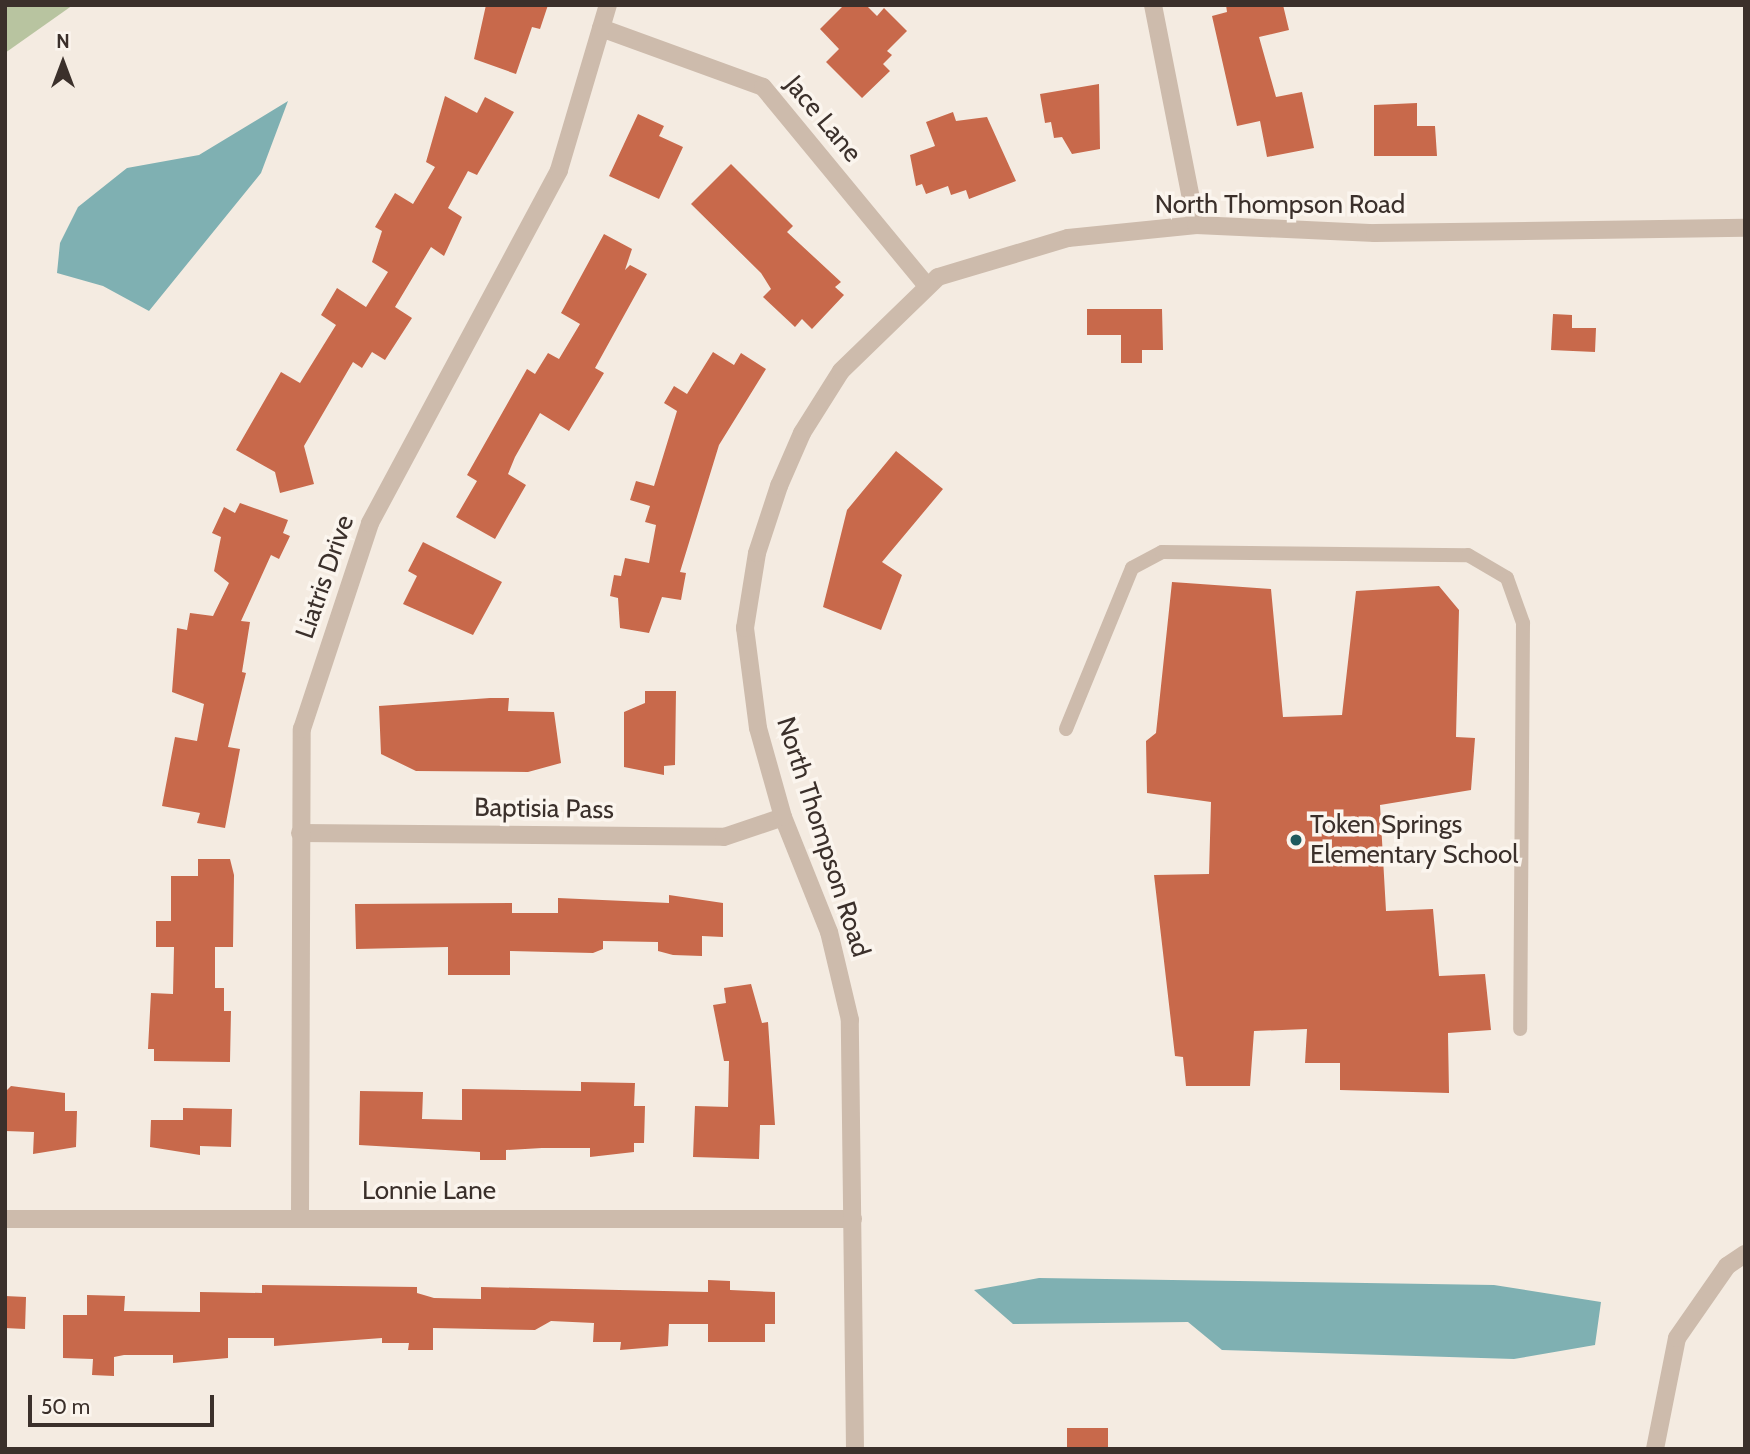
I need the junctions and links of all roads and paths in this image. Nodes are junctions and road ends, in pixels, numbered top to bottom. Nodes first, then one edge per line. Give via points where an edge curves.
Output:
1 (608, 5) edge
2 (1153, 5) edge
3 (601, 28) junction
4 (1196, 225) junction
5 (1745, 228) edge
6 (926, 285) junction
7 (1066, 729) dead end
8 (783, 817) junction
9 (300, 833) junction
10 (1520, 1029) dead end
11 (300, 1216) junction
12 (5, 1219) edge
13 (853, 1219) junction
14 (1745, 1254) edge
15 (855, 1449) edge
16 (1655, 1449) edge

1 - 3 street, Liatris Drive
2 - 4 street
3 - 6 street, Jace Lane via 763,87
3 - 9 street, Liatris Drive via 559,170 370,523 302,729
4 - 5 street, North Thompson Road via 1375,233
4 - 6 street, North Thompson Road via 1068,238 984,258
6 - 8 street, North Thompson Road via 842,371 802,433 757,553 745,628 748,682
7 - 10 lane via 1132,568 1162,552 1468,555 1507,578 1523,623
8 - 9 street, Baptisia Pass via 724,837
8 - 13 street, North Thompson Road via 845,988 853,1066
9 - 11 street, Liatris Drive
11 - 12 street, Lonnie Lane
11 - 13 street, Lonnie Lane
13 - 15 street, North Thompson Road
14 - 16 street via 1727,1266 1677,1338

